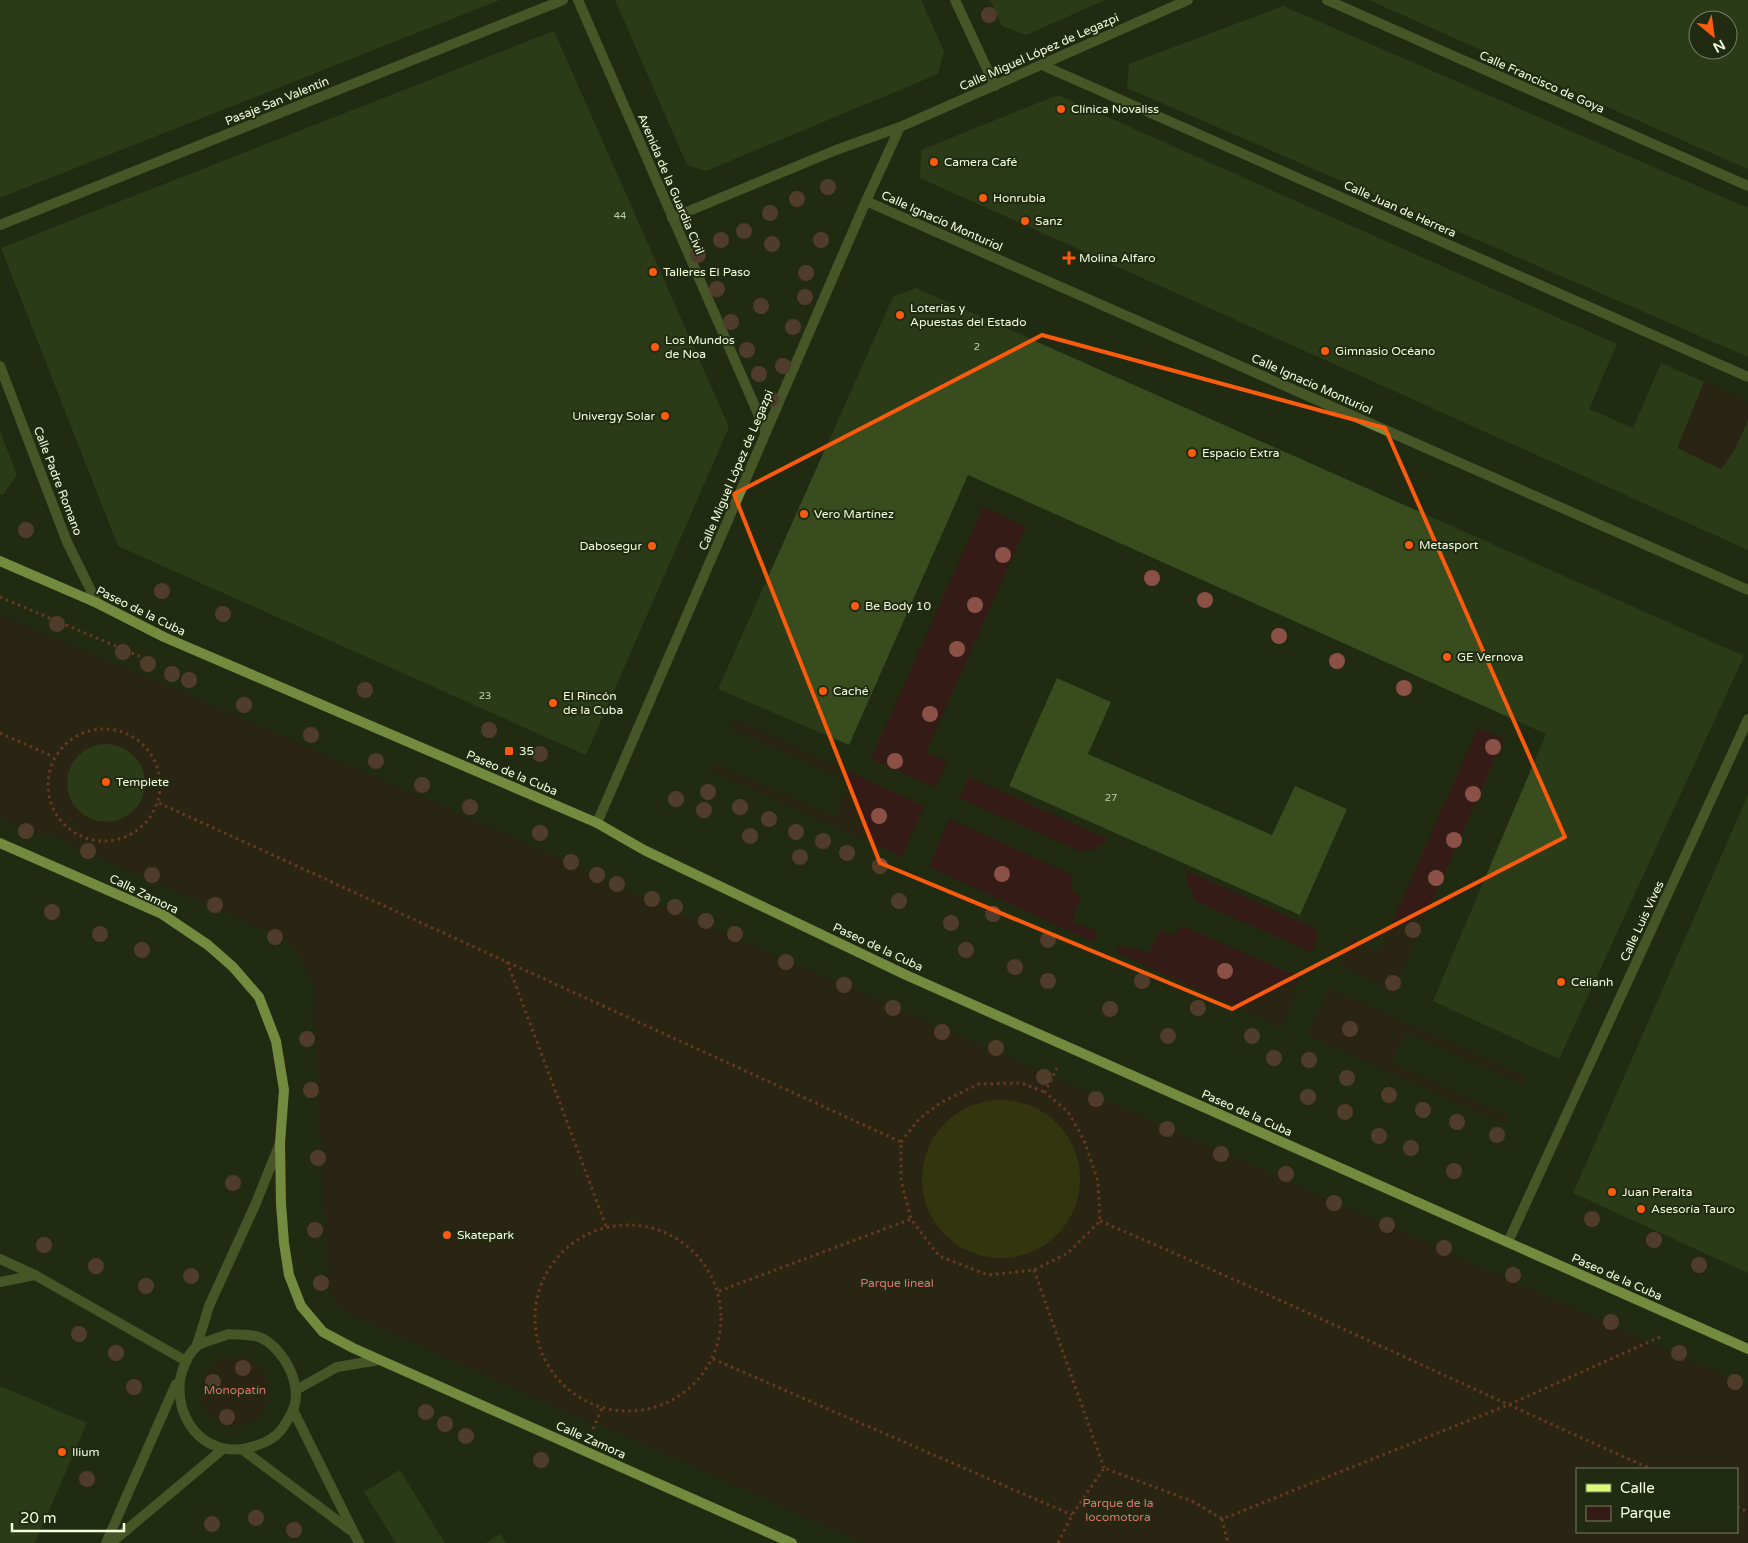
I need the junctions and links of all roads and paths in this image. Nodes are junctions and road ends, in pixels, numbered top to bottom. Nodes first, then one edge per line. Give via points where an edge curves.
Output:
1 (563, 0) edge
2 (578, 0) edge
3 (955, 0) edge
4 (1188, 0) edge
5 (1326, 0) edge
6 (1042, 65) junction
7 (995, 86) junction
8 (900, 127) junction
9 (1748, 186) edge
10 (866, 201) junction
11 (672, 218) junction
12 (0, 225) edge
13 (0, 366) edge
14 (1748, 377) edge
15 (766, 432) junction
16 (0, 560) edge
17 (1748, 590) edge
18 (97, 603) junction
19 (1748, 719) edge
20 (0, 733) edge
21 (54, 757) junction
22 (159, 802) junction
23 (597, 823) junction
24 (0, 843) edge
25 (506, 962) junction
26 (1059, 1062) dead end
27 (1045, 1092) junction
28 (901, 1142) junction
29 (280, 1143) junction
30 (911, 1219) junction
31 (1100, 1221) junction
32 (606, 1226) junction
33 (1508, 1242) junction
34 (0, 1259) edge
35 (1034, 1270) junction
36 (36, 1275) junction
37 (0, 1282) edge
38 (719, 1291) junction
39 (1663, 1336) dead end
40 (197, 1345) junction
41 (1748, 1349) edge
42 (379, 1360) junction
43 (713, 1360) junction
44 (186, 1361) junction
45 (181, 1374) junction
46 (296, 1390) junction
47 (1508, 1406) junction
48 (293, 1410) junction
49 (222, 1449) junction
50 (243, 1450) junction
51 (1104, 1468) junction
52 (1649, 1468) edge
53 (1072, 1515) junction
54 (1222, 1519) junction
55 (353, 1532) junction
56 (106, 1543) edge
57 (111, 1543) edge
58 (359, 1543) edge
59 (792, 1543) edge
60 (1058, 1543) edge
61 (1228, 1543) edge

1 - 12 street, Pasaje San Valentín
2 - 11 street, Avenida de la Guardia Civil
3 - 7 street
4 - 6 street, Calle Miguel López de Legazpi
5 - 9 street, Calle Francisco de Goya
6 - 7 street, Calle Miguel López de Legazpi
6 - 14 street, Calle Juan de Herrera
7 - 8 street, Calle Miguel López de Legazpi
8 - 10 street, Calle Miguel López de Legazpi
8 - 11 street, Calle Miguel López de Legazpi
10 - 15 street, Calle Miguel López de Legazpi
10 - 17 street, Calle Ignacio Monturiol
11 - 15 street, Avenida de la Guardia Civil
13 - 18 street, Calle Padre Romano via 67,542
15 - 23 street, Calle Miguel López de Legazpi
16 - 18 main road, Paseo de la Cuba
18 - 23 main road, Paseo de la Cuba via 164,637
19 - 33 street, Calle Luis Vives
20 - 21 path
21 - 22 path via 70,740 92,729 115,729 138,738 153,756 162,778
21 - 22 path via 46,788 56,818 82,838 113,842 142,829
22 - 25 path
23 - 33 main road, Paseo de la Cuba via 644,850 906,975
24 - 29 main road, Calle Zamora via 162,914 208,945 233,967 259,997 276,1041 284,1090
25 - 28 path
25 - 32 path
26 - 27 path
27 - 28 path via 1021,1084 979,1084 940,1103 919,1119
27 - 31 path via 1068,1112 1084,1140 1098,1181
28 - 30 path via 901,1180
29 - 40 street, Calle Zamora via 209,1306
29 - 42 main road, Calle Zamora via 284,1244 289,1275 301,1306 322,1332
30 - 35 path via 939,1256 988,1274
30 - 38 path
31 - 35 path via 1068,1253
31 - 47 path
32 - 38 path via 653,1227 694,1250
32 - 43 path via 571,1244 546,1272 534,1310 540,1352 564,1387 602,1408 645,1411 685,1393
33 - 41 main road, Paseo de la Cuba
34 - 36 street
35 - 51 path
36 - 37 street
36 - 44 street
38 - 43 path via 722,1326
39 - 47 path
40 - 44 street
40 - 46 street via 229,1334 259,1337 276,1348 292,1371
42 - 46 street via 337,1367
42 - 59 main road, Calle Zamora
43 - 53 path
44 - 45 street
45 - 49 street via 178,1394 185,1420 198,1436
45 - 56 street
46 - 48 street
47 - 52 path
47 - 54 path
48 - 50 street via 280,1431 264,1443
48 - 55 street
49 - 50 street
49 - 57 street
50 - 55 street
51 - 53 path
51 - 54 path via 1194,1502
53 - 60 path
54 - 61 path
55 - 58 street

